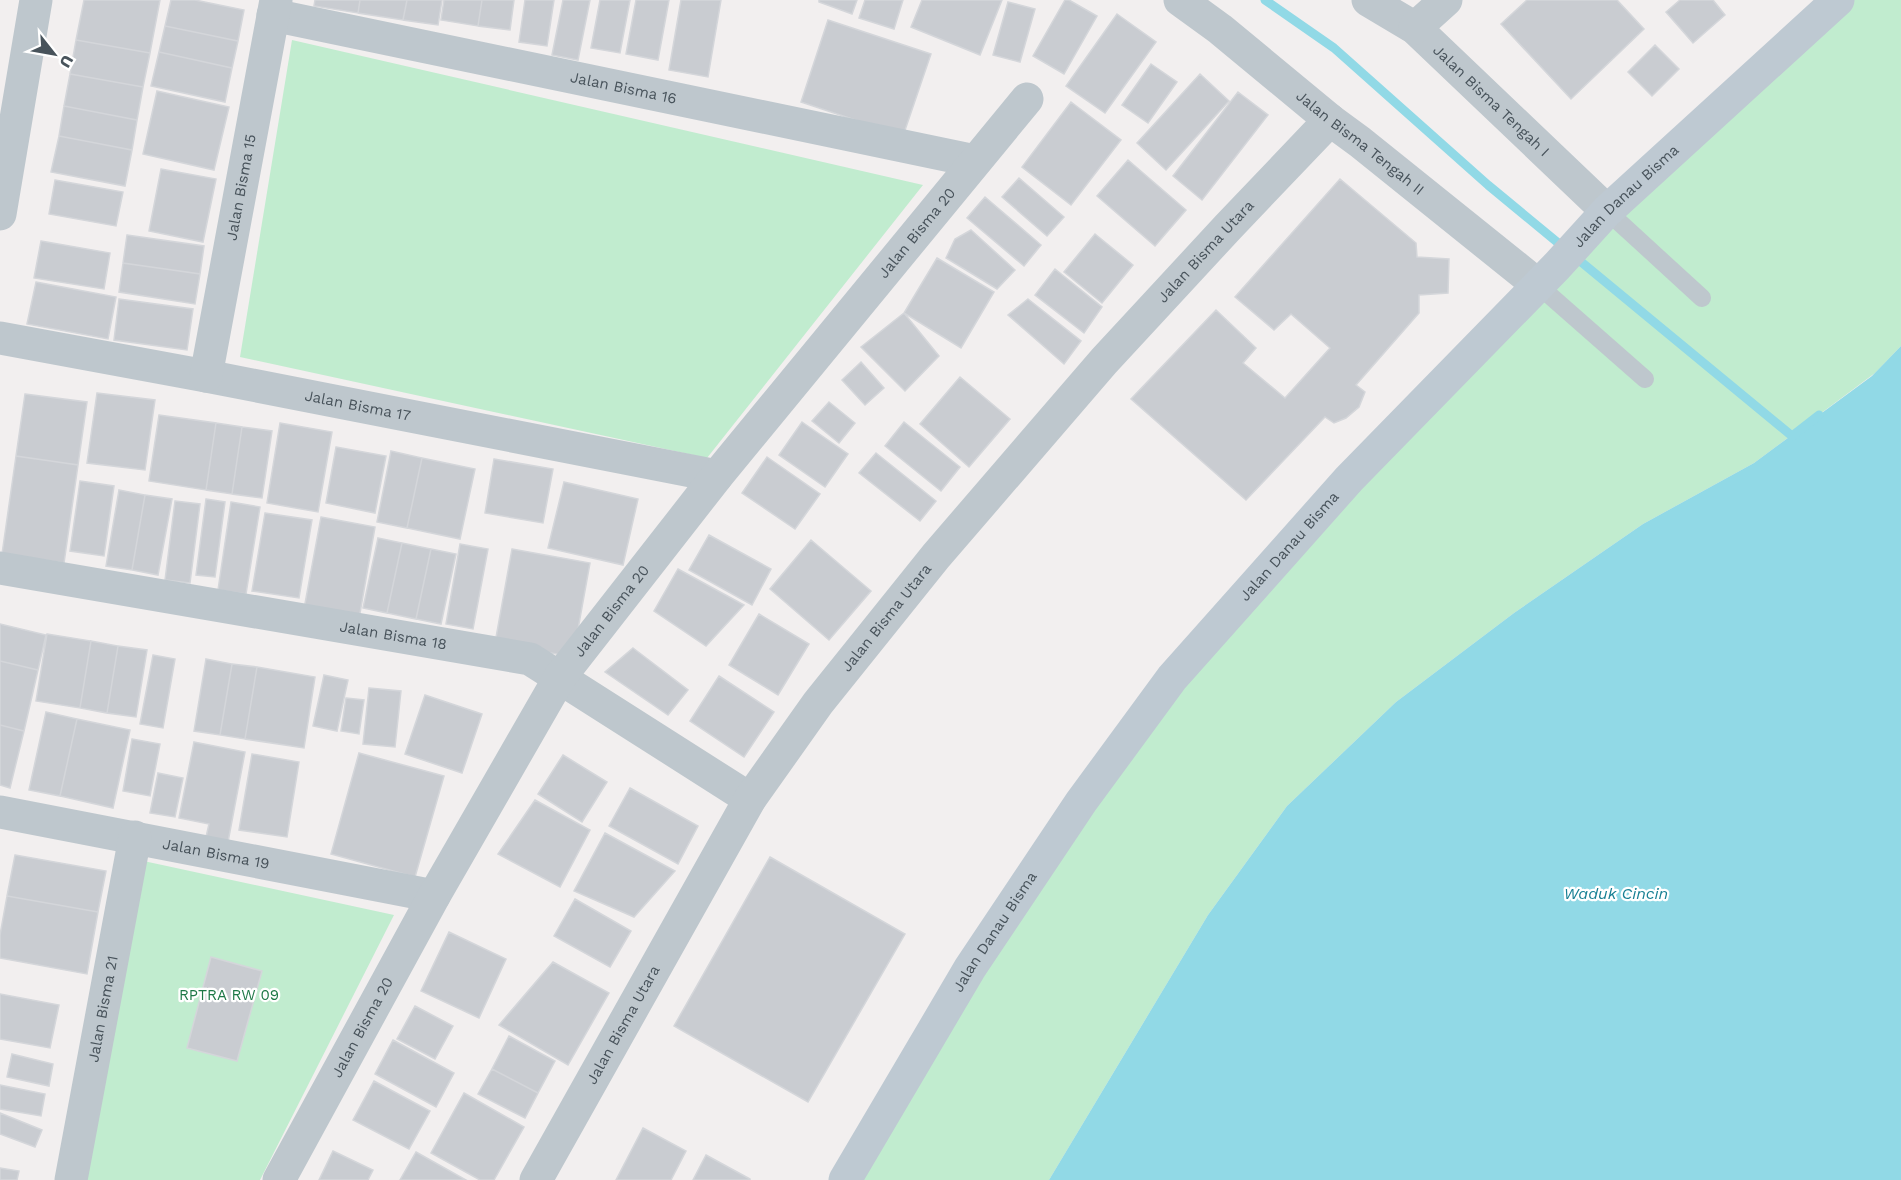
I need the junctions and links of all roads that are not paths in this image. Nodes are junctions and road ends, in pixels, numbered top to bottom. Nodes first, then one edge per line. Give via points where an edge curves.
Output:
1 (36, 0) edge
2 (1180, 0) edge
3 (1368, 0) edge
4 (1446, 0) edge
5 (1838, 0) edge
6 (274, 8) edge
7 (1415, 28) junction
8 (1027, 99) dead end
9 (1330, 120) junction
10 (975, 161) junction
11 (0, 214) edge
12 (1597, 222) junction
13 (1548, 275) junction
14 (1702, 298) dead end
15 (0, 338) edge
16 (206, 376) junction
17 (1646, 379) dead end
18 (717, 476) junction
19 (0, 568) edge
20 (560, 677) junction
21 (750, 799) junction
22 (0, 812) edge
23 (135, 837) junction
24 (434, 896) junction
25 (71, 1180) edge
26 (279, 1180) edge
27 (536, 1180) edge
28 (844, 1180) edge

1 - 11 street
2 - 9 street, Jalan Bisma Tengah II
3 - 7 street, Jalan Bisma Tengah I
4 - 7 street
5 - 12 street, Jalan Danau Bisma
6 - 10 street, Jalan Bisma 16
6 - 16 street, Jalan Bisma 15
7 - 12 street, Jalan Bisma Tengah I
8 - 10 street, Jalan Bisma 20
9 - 13 street, Jalan Bisma Tengah II via 1388,165
9 - 21 street, Jalan Bisma Utara via 1104,362 936,556 818,703
10 - 18 street, Jalan Bisma 20
12 - 13 street, Jalan Danau Bisma
12 - 14 lane
13 - 17 lane
13 - 28 street, Jalan Danau Bisma via 1349,479 1173,678 1081,802 970,968
15 - 16 street, Jalan Bisma 17
16 - 18 street, Jalan Bisma 17
18 - 20 street, Jalan Bisma 20
19 - 20 street, Jalan Bisma 18 via 530,659
20 - 21 street, Jalan Bisma 18
20 - 24 street, Jalan Bisma 20
21 - 27 street, Jalan Bisma Utara
22 - 23 street, Jalan Bisma 19
23 - 24 street, Jalan Bisma 19
23 - 25 street, Jalan Bisma 21
24 - 26 street, Jalan Bisma 20

